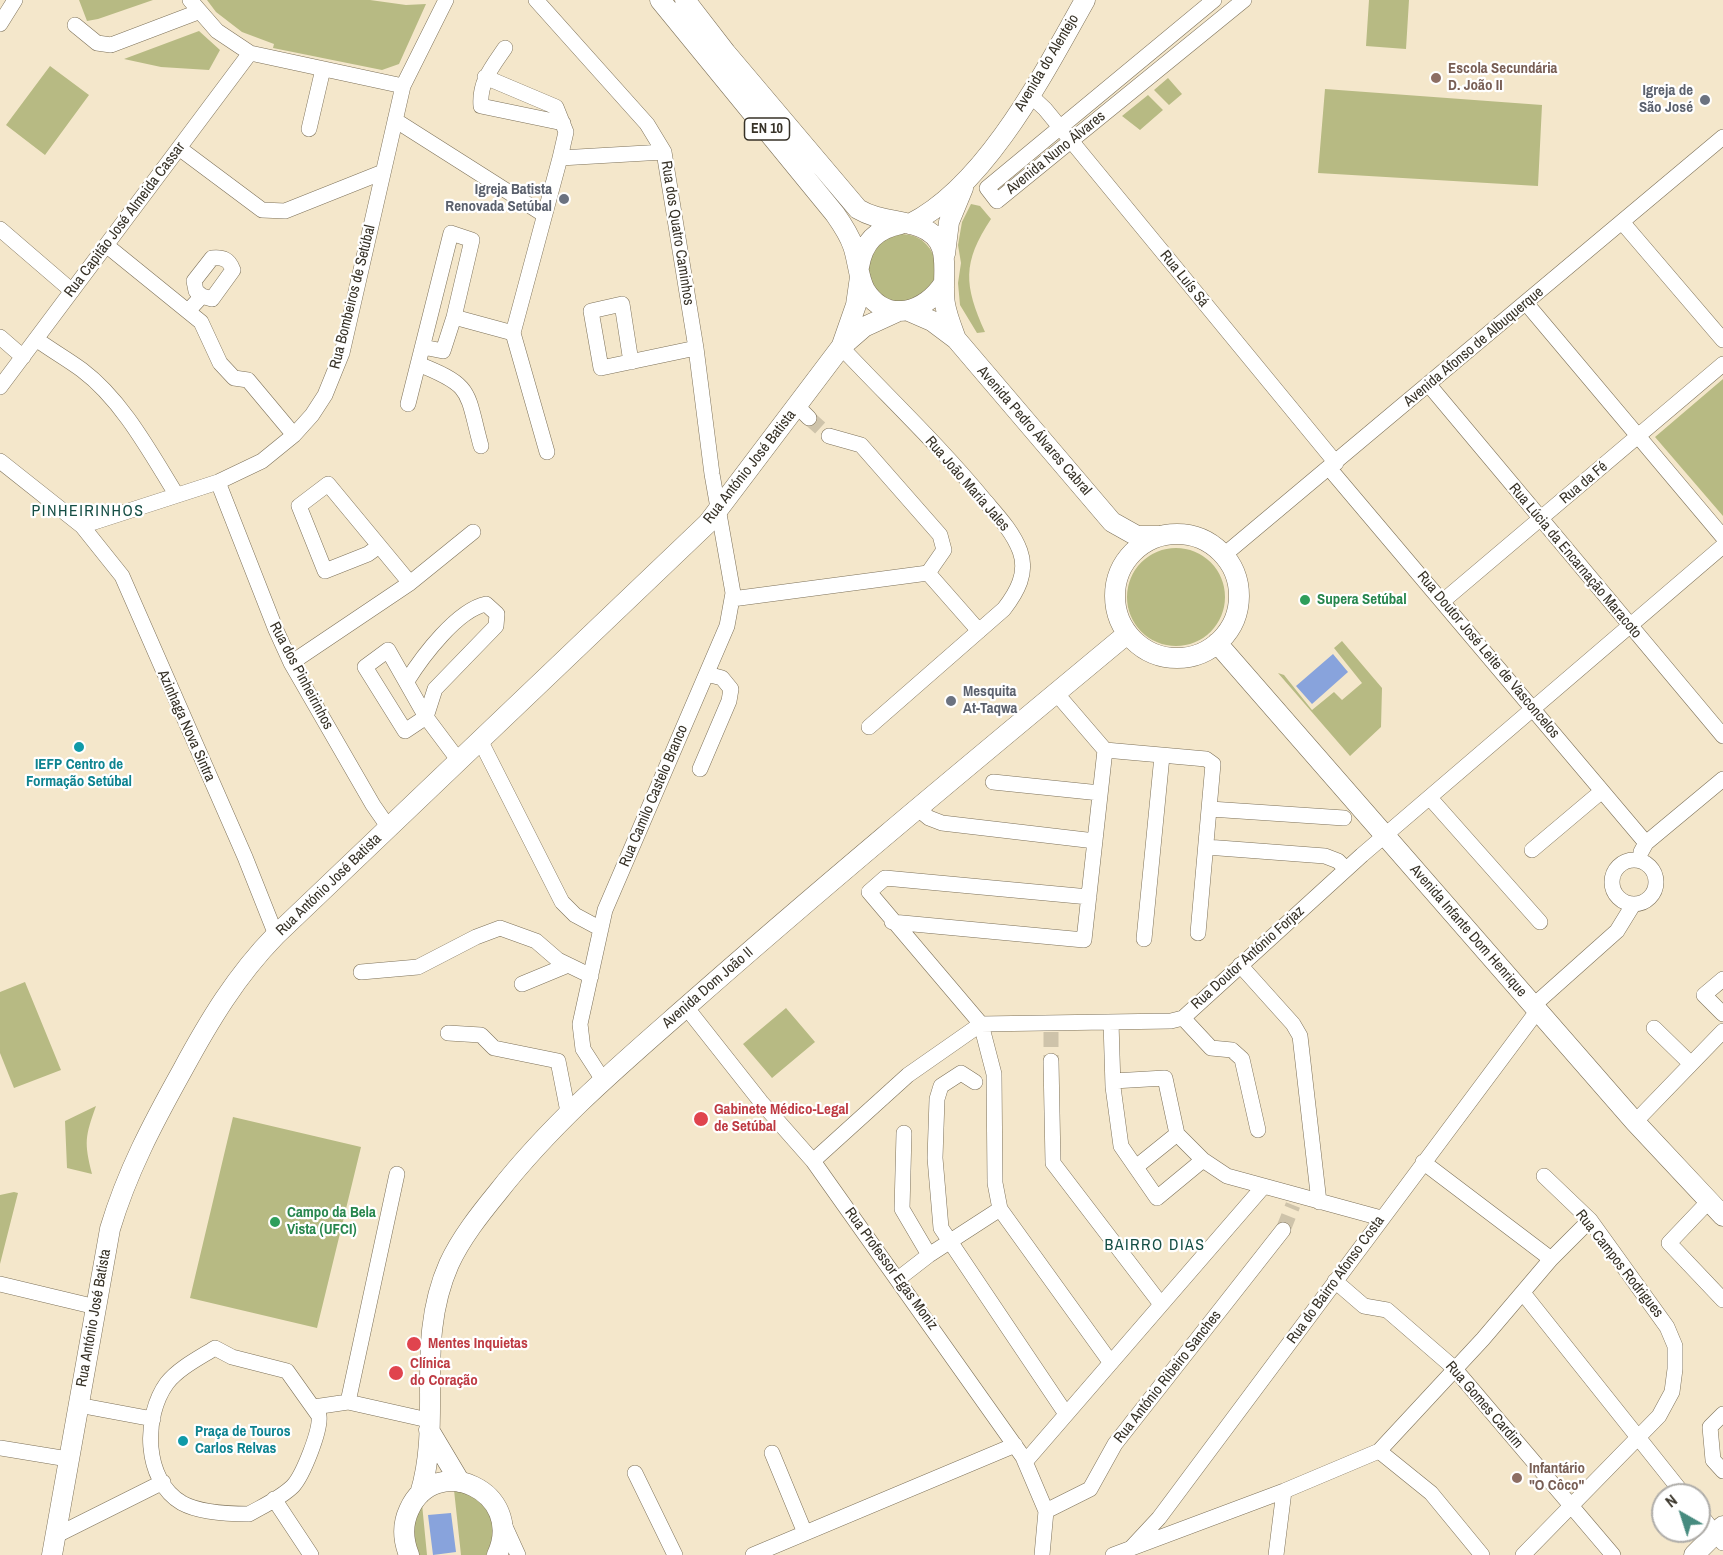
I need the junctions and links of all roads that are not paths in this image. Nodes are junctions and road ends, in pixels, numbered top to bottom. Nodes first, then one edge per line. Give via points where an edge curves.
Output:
1 (15, 0) edge
2 (20, 0) edge
3 (446, 0) edge
4 (536, 0) edge
5 (660, 0) edge
6 (685, 0) edge
7 (1085, 0) edge
8 (1214, 0) edge
9 (1244, 0) edge
10 (194, 6) edge
11 (3, 21) edge
12 (75, 25) dead end
13 (505, 48) dead end
14 (250, 52) junction
15 (323, 69) junction
16 (485, 77) junction
17 (403, 86) junction
18 (1031, 96) junction
19 (395, 120) junction
20 (563, 123) junction
21 (1060, 128) junction
22 (309, 129) dead end
23 (1723, 138) edge
24 (1071, 141) junction
25 (179, 148) junction
26 (664, 152) junction
27 (560, 158) junction
28 (383, 172) junction
29 (965, 183) junction
30 (543, 214) junction
31 (1622, 222) junction
32 (905, 224) junction
33 (0, 229) edge
34 (106, 245) junction
35 (945, 254) junction
36 (860, 272) junction
37 (944, 283) junction
38 (72, 291) junction
39 (202, 296) dead end
40 (1526, 303) junction
41 (188, 311) junction
42 (904, 311) junction
43 (454, 317) junction
44 (513, 333) junction
45 (0, 337) edge
46 (36, 339) junction
47 (956, 339) junction
48 (1723, 340) edge
49 (423, 347) junction
50 (696, 348) junction
51 (841, 348) junction
52 (23, 357) junction
53 (631, 362) dead end
54 (418, 364) junction
55 (1723, 364) edge
56 (1429, 385) junction
57 (0, 387) edge
58 (408, 405) dead end
59 (294, 435) junction
60 (829, 436) tunnel mouth
61 (1639, 437) junction
62 (481, 446) dead end
63 (547, 452) dead end
64 (0, 461) edge
65 (1333, 466) junction
66 (218, 482) junction
67 (176, 494) junction
68 (718, 511) junction
69 (1540, 520) junction
70 (1112, 522) junction
71 (82, 526) junction
72 (473, 532) dead end
73 (1165, 535) junction
74 (1723, 537) edge
75 (379, 546) junction
76 (1723, 546) edge
77 (1224, 555) junction
78 (1122, 567) junction
79 (928, 573) junction
80 (410, 583) junction
81 (732, 599) junction
82 (1443, 601) junction
83 (1629, 625) junction
84 (979, 631) junction
85 (1127, 634) junction
86 (1217, 643) junction
87 (291, 663) junction
88 (707, 674) junction
89 (407, 681) junction
90 (1056, 693) junction
91 (1533, 707) junction
92 (426, 717) junction
93 (869, 727) dead end
94 (1723, 736) edge
95 (480, 740) junction
96 (1105, 750) junction
97 (1162, 756) junction
98 (459, 761) junction
99 (700, 769) dead end
100 (1723, 779) edge
101 (993, 782) dead end
102 (1602, 791) junction
103 (1100, 793) junction
104 (1430, 798) junction
105 (918, 809) junction
106 (1210, 809) junction
107 (1344, 818) dead end
108 (389, 828) junction
109 (1384, 836) junction
110 (1095, 841) junction
111 (1646, 843) junction
112 (1206, 847) junction
113 (1532, 850) dead end
114 (1636, 860) junction
115 (1346, 869) junction
116 (1089, 897) junction
117 (1633, 905) junction
118 (892, 922) junction
119 (1540, 922) dead end
120 (601, 929) junction
121 (1198, 933) dead end
122 (276, 935) junction
123 (1144, 939) dead end
124 (568, 965) junction
125 (1240, 965) junction
126 (361, 972) dead end
127 (591, 976) junction
128 (1723, 979) edge
129 (522, 984) dead end
130 (686, 1007) junction
131 (1536, 1008) junction
132 (1723, 1014) edge
133 (1182, 1018) junction
134 (1111, 1022) junction
135 (981, 1024) junction
136 (1654, 1028) dead end
137 (1723, 1031) edge
138 (448, 1033) dead end
139 (1052, 1061) tunnel mouth
140 (1691, 1064) junction
141 (603, 1080) junction
142 (975, 1082) dead end
143 (1113, 1084) junction
144 (568, 1112) junction
145 (1635, 1122) junction
146 (1257, 1130) dead end
147 (904, 1133) dead end
148 (1177, 1134) junction
149 (1203, 1160) junction
150 (813, 1161) junction
151 (1423, 1162) junction
152 (1136, 1167) junction
153 (398, 1174) dead end
154 (1544, 1176) dead end
155 (1263, 1187) junction
156 (1709, 1201) junction
157 (1319, 1202) junction
158 (1000, 1209) junction
159 (1723, 1216) edge
160 (1381, 1218) junction
161 (1590, 1220) junction
162 (1283, 1230) tunnel mouth
163 (951, 1242) junction
164 (929, 1255) junction
165 (1551, 1258) junction
166 (898, 1279) junction
167 (1335, 1281) junction
168 (0, 1284) edge
169 (1523, 1293) junction
170 (1723, 1300) edge
171 (1160, 1303) junction
172 (96, 1307) junction
173 (1111, 1363) junction
174 (1454, 1368) junction
175 (348, 1402) junction
176 (78, 1405) junction
177 (315, 1407) junction
178 (1066, 1414) junction
179 (1723, 1414) edge
180 (153, 1419) junction
181 (428, 1425) junction
182 (1638, 1440) junction
183 (0, 1448) edge
184 (1379, 1451) junction
185 (772, 1454) dead end
186 (1021, 1455) junction
187 (68, 1459) junction
188 (1723, 1471) edge
189 (635, 1473) dead end
190 (163, 1482) junction
191 (460, 1482) junction
192 (1674, 1483) edge
193 (1284, 1491) junction
194 (420, 1494) junction
195 (274, 1499) junction
196 (1572, 1506) junction
197 (1046, 1511) junction
198 (502, 1518) junction
199 (1159, 1518) junction
200 (805, 1533) junction
201 (1171, 1533) junction
202 (1721, 1534) edge
203 (53, 1546) edge
204 (1132, 1547) junction
205 (311, 1555) edge
206 (410, 1555) edge
207 (497, 1555) edge
208 (518, 1555) edge
209 (675, 1555) edge
210 (753, 1555) edge
211 (1042, 1555) edge
212 (1113, 1555) edge
213 (1276, 1555) edge
214 (1482, 1555) edge
215 (1523, 1555) edge
216 (1613, 1555) edge
217 (1694, 1555) edge

1 - 11 street
2 - 11 street
3 - 17 street, Rua Bombeiros de Setúbal
4 - 26 street, Rua dos Quatro Caminhos via 647,124
5 - 36 main road, Avenida Pedro Álvares Cabral / EN 10 via 835,214 848,232
6 - 32 main road, EN 10 via 850,202 871,217
7 - 18 main road, Avenida do Alentejo
8 - 21 street, Avenida Nuno Álvares
9 - 24 street, Avenida Nuno Álvares
10 - 12 street via 111,45 97,43
10 - 14 street via 217,31
13 - 16 street
14 - 15 street
14 - 25 street, Rua Capitão José Almeida Cassar
15 - 17 street
15 - 22 street
16 - 20 street via 556,107
16 - 20 street via 481,106
17 - 19 street, Rua Bombeiros de Setúbal
18 - 21 street, Rua Luís Sá
18 - 29 main road, Avenida do Alentejo
19 - 28 street, Rua Bombeiros de Setúbal
19 - 30 street
20 - 27 street via 566,132
21 - 24 street, Rua Luís Sá
21 - 24 street, Avenida Nuno Álvares via 987,188 997,201
23 - 31 street, Avenida Afonso de Albuquerque
24 - 65 street, Rua Luís Sá
25 - 28 street via 262,210 285,211
25 - 34 street, Rua Capitão José Almeida Cassar
26 - 27 street
26 - 50 street, Rua dos Quatro Caminhos
27 - 30 street
28 - 59 street, Rua Bombeiros de Setúbal via 342,352 325,395
29 - 32 main road, Avenida do Alentejo via 933,212
29 - 35 main road, Avenida do Alentejo via 949,222
30 - 44 street
31 - 40 street, Avenida Afonso de Albuquerque
31 - 48 street
32 - 35 main road via 932,234
32 - 36 main road via 876,233 861,254
33 - 38 street
34 - 38 street, Rua Capitão José Almeida Cassar
34 - 41 street
35 - 37 main road, Avenida Pedro Álvares Cabral
36 - 42 main road, Avenida Pedro Álvares Cabral via 874,301
36 - 51 main road, Rua António José Batista via 856,305
37 - 42 main road via 936,297 924,306
37 - 47 main road, Avenida Pedro Álvares Cabral via 945,303
38 - 46 street, Rua Capitão José Almeida Cassar
39 - 41 street
40 - 56 street, Avenida Afonso de Albuquerque
40 - 61 street
41 - 59 street via 201,322 220,363 234,378 248,380
42 - 47 main road, Avenida Pedro Álvares Cabral via 932,321
42 - 51 main road, Rua António José Batista via 864,327
43 - 44 street
43 - 49 street via 443,351
43 - 49 street via 472,240 451,233
44 - 63 street
45 - 52 street
46 - 52 street, Rua Capitão José Almeida Cassar
46 - 67 street via 98,385 126,418
47 - 70 main road, Avenida Pedro Álvares Cabral
49 - 54 street
50 - 53 street
50 - 68 street, Rua dos Quatro Caminhos
51 - 68 main road, Rua António José Batista via 803,412
51 - 84 street, Rua João Maria Jales via 973,486 1020,551 1023,572 1017,591
52 - 57 street, Rua Capitão José Almeida Cassar
54 - 58 street
54 - 62 street via 451,377 466,390
55 - 61 street, Rua da Fé
56 - 65 street, Avenida Afonso de Albuquerque
56 - 69 street, Rua Lúcia da Encarnação Maracoto
59 - 66 street, Rua Bombeiros de Setúbal via 262,461
60 - 79 street via 861,445 940,535 944,550
61 - 69 street, Rua da Fé
61 - 74 street
64 - 71 street, Azinhaga Nova Sintra
65 - 77 street, Avenida Afonso de Albuquerque
65 - 82 street, Rua Doutor José Leite de Vasconcelos
66 - 67 street, Rua Bombeiros de Setúbal
66 - 87 street, Rua dos Pinheirinhos
67 - 71 street, Rua Bombeiros de Setúbal
68 - 81 street, Rua Camilo Castelo Branco
68 - 95 main road, Rua António José Batista
69 - 82 street, Rua da Fé
69 - 83 street, Rua Lúcia da Encarnação Maracoto
70 - 73 main road, Avenida Pedro Álvares Cabral via 1144,537
70 - 78 main road, Avenida Pedro Álvares Cabral via 1121,546
71 - 122 street, Azinhaga Nova Sintra via 122,576
72 - 80 street
73 - 77 main road via 1197,537
73 - 78 main road via 1135,549
75 - 75 street via 328,484 299,506 325,571
75 - 80 street
76 - 83 street, Rua Doutor António Forjaz
77 - 86 main road via 1235,574 1238,606 1231,626
78 - 85 main road via 1114,601
79 - 81 street
79 - 84 street
80 - 87 street
81 - 88 street, Rua Camilo Castelo Branco via 727,626
82 - 91 street, Rua Doutor José Leite de Vasconcelos
83 - 91 street, Rua Doutor António Forjaz
83 - 94 street, Rua Lúcia da Encarnação Maracoto
84 - 93 street, Rua João Maria Jales
85 - 86 main road via 1151,653 1170,658 1200,654
85 - 90 main road, Avenida Dom João II
86 - 109 main road, Avenida Infante Dom Henrique
87 - 108 street, Rua dos Pinheirinhos
88 - 99 street via 722,678 731,689
88 - 120 street, Rua Camilo Castelo Branco via 619,875
89 - 92 street
89 - 92 street via 388,650 365,667 405,731
89 - 92 street via 424,654 474,607 486,604 497,614 496,626 435,689
90 - 96 street
90 - 105 main road, Avenida Dom João II
91 - 102 street, Rua Doutor José Leite de Vasconcelos
91 - 104 street, Rua Doutor António Forjaz
92 - 98 street
95 - 98 main road, Rua António José Batista
95 - 120 street via 562,902 575,915
96 - 97 street
96 - 103 street
97 - 106 street via 1211,762 1214,768
97 - 123 street
98 - 108 main road, Rua António José Batista
100 - 111 street
101 - 103 street
102 - 111 street, Rua Doutor José Leite de Vasconcelos
102 - 113 street
103 - 110 street
104 - 109 street, Rua Doutor António Forjaz
104 - 119 street
105 - 110 street via 942,823
105 - 130 main road, Avenida Dom João II
106 - 107 street
106 - 112 street
108 - 122 main road, Rua António José Batista
109 - 115 street, Rua Doutor António Forjaz
109 - 131 main road, Avenida Infante Dom Henrique
110 - 116 street
111 - 114 street
112 - 115 street via 1325,856
112 - 121 street
114 - 117 street via 1652,868 1657,882 1650,899
114 - 117 street via 1621,864 1612,879 1615,895
115 - 125 street, Rua Doutor António Forjaz
116 - 118 street via 1084,940
116 - 118 street via 885,878 868,892
117 - 131 street, Rua do Bairro Afonso Costa via 1617,931
118 - 135 street
120 - 127 street, Rua Camilo Castelo Branco
122 - 172 main road, Rua António José Batista via 224,997 145,1137 110,1230
124 - 126 street via 536,941 500,928 418,967
124 - 127 street
124 - 129 street
125 - 133 street, Rua Doutor António Forjaz
125 - 157 street via 1300,1036
127 - 141 street, Rua Camilo Castelo Branco via 580,1035 588,1059
128 - 132 street via 1704,995
130 - 141 main road, Avenida Dom João II
130 - 150 street, Rua Professor Egas Moniz
131 - 145 main road, Avenida Infante Dom Henrique
131 - 151 street, Rua do Bairro Afonso Costa
133 - 134 street, Rua Doutor António Forjaz
133 - 146 street via 1211,1048 1232,1050 1242,1059
134 - 135 street, Rua Doutor António Forjaz via 1051,1027
134 - 143 street
135 - 150 street via 908,1075
135 - 158 street via 994,1074 995,1183
136 - 140 street
137 - 140 street
138 - 144 street via 481,1035 494,1048 558,1061
139 - 171 street via 1053,1163
140 - 145 street
141 - 144 main road, Avenida Dom João II
142 - 163 street via 961,1073 941,1086 937,1099 935,1158 941,1228
143 - 148 street via 1165,1078
143 - 152 street via 1120,1146
144 - 181 main road, Avenida Dom João II via 535,1146 486,1208 451,1261 433,1314
145 - 156 main road, Avenida Infante Dom Henrique
147 - 164 street via 902,1209
148 - 149 street
148 - 152 street
149 - 152 street via 1157,1198
149 - 155 street via 1227,1176
150 - 166 street, Rua Professor Egas Moniz
151 - 160 street, Rua do Bairro Afonso Costa
151 - 165 street
153 - 175 street
154 - 161 street, Rua Campos Rodrigues
155 - 157 street via 1295,1201
155 - 171 street
156 - 159 main road, Avenida Infante Dom Henrique
156 - 170 street via 1669,1244
157 - 160 street
158 - 163 street
158 - 173 street
160 - 167 street, Rua do Bairro Afonso Costa
161 - 165 street
161 - 182 street, Rua Campos Rodrigues via 1657,1310 1675,1346 1672,1392 1659,1416
162 - 197 street, Rua António Ribeiro Sanches via 1115,1444 1090,1489
163 - 164 street
163 - 178 street
164 - 166 street
165 - 169 street
166 - 186 street, Rua Professor Egas Moniz
167 - 174 street, Rua Gomes Cardim via 1364,1306 1387,1310
167 - 199 street, Rua do Bairro Afonso Costa
168 - 172 street
169 - 174 street
169 - 182 street
171 - 173 street
172 - 176 main road, Rua António José Batista
173 - 178 street
174 - 184 street
174 - 196 street, Rua Gomes Cardim
175 - 177 street
175 - 181 street
176 - 180 street
176 - 187 main road, Rua António José Batista
177 - 180 street via 287,1371 215,1348 169,1381
177 - 195 street via 320,1423 303,1466 293,1485
178 - 186 street
179 - 188 street via 1710,1427 1713,1460
180 - 190 street via 152,1457
181 - 191 main road
181 - 194 main road, Avenida Dom João II via 426,1472
182 - 192 street
182 - 196 street, Rua Campos Rodrigues
183 - 187 street
184 - 193 street
184 - 214 street via 1431,1493
185 - 200 street
186 - 197 street, Rua Professor Egas Moniz
186 - 200 street
187 - 203 main road, Rua António José Batista
189 - 209 street
190 - 195 street via 180,1502 221,1512 249,1514
190 - 203 street
191 - 194 main road via 435,1485
191 - 198 main road via 487,1494
193 - 201 street
193 - 213 street
194 - 206 main road, Avenida Dom João II via 411,1505 404,1526 404,1541
195 - 205 street
196 - 215 street, Rua Campos Rodrigues
196 - 216 street, Rua Gomes Cardim
197 - 211 street, Rua Professor Egas Moniz
198 - 207 main road via 503,1538
198 - 208 street
199 - 201 street via 1162,1528
199 - 204 street, Rua do Bairro Afonso Costa
200 - 210 street
201 - 204 street
202 - 217 main road
204 - 212 street

